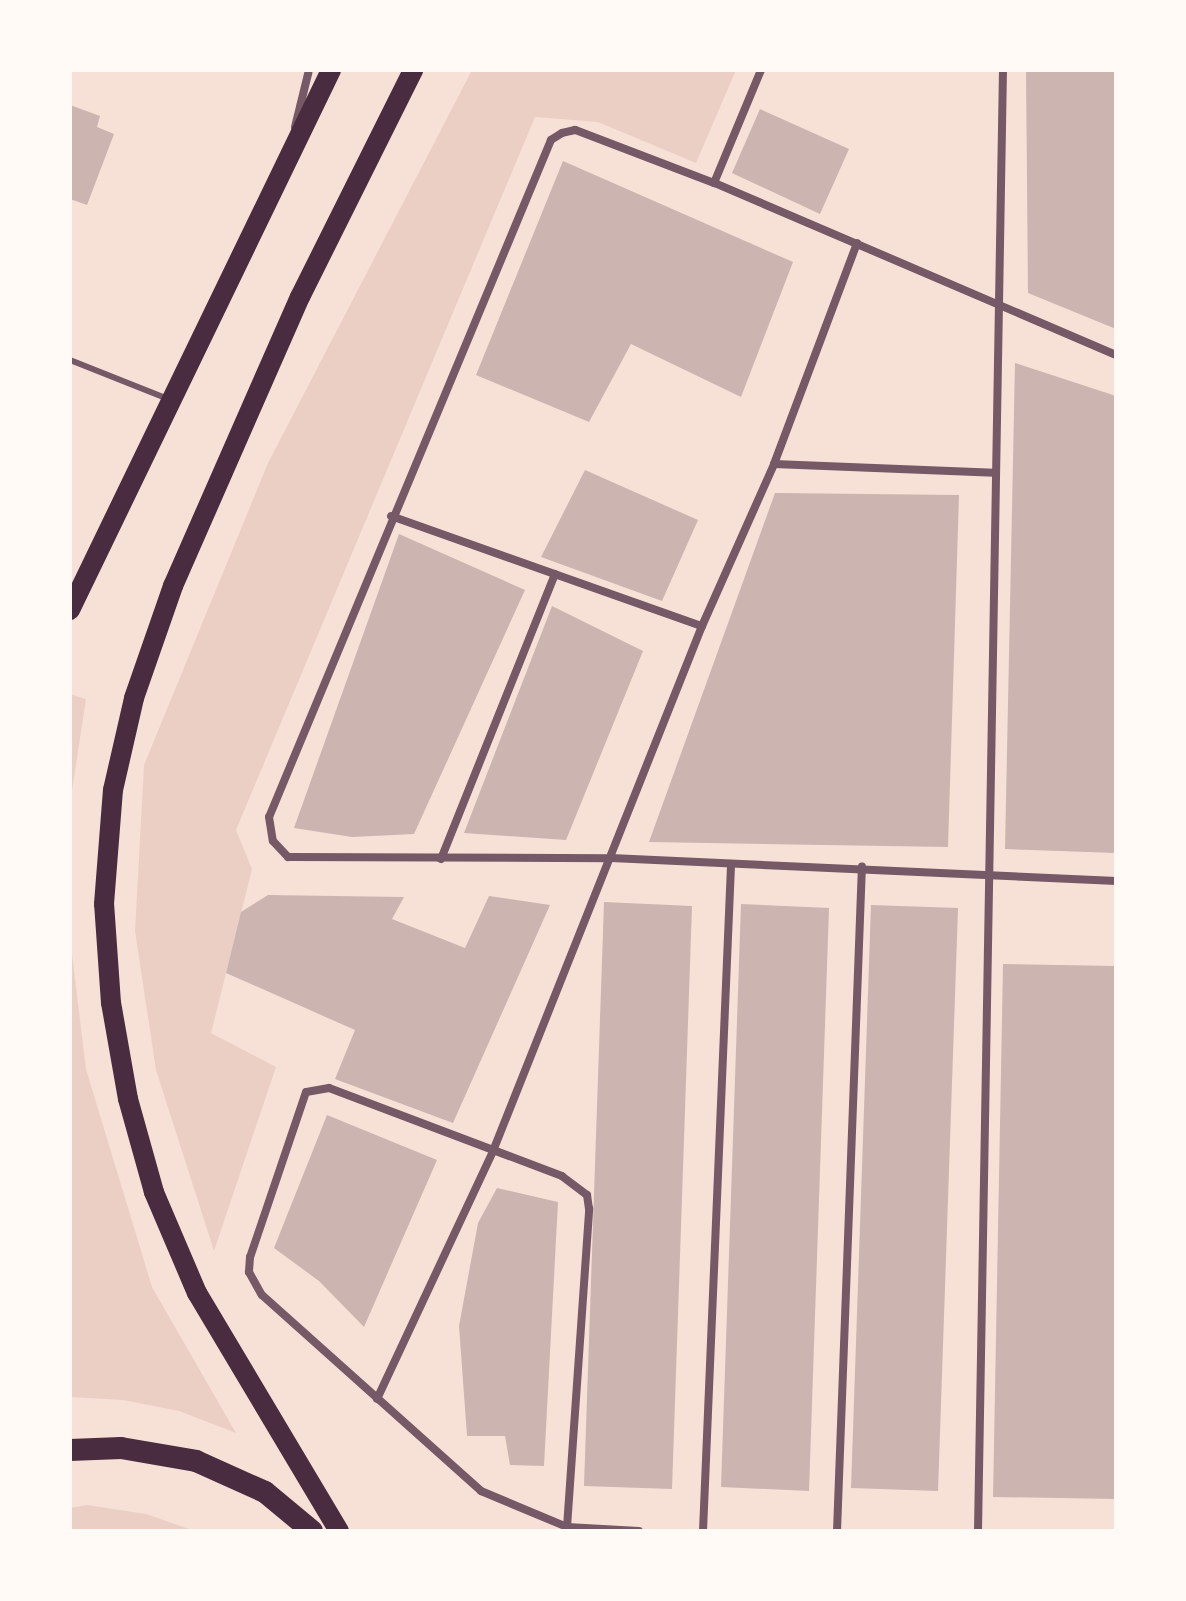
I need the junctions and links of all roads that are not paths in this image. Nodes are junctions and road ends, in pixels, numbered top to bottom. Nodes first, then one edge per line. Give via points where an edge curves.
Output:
1 (309, 70) edge
2 (331, 70) edge
3 (413, 70) edge
4 (761, 70) edge
5 (1003, 70) edge
6 (286, 162) junction
7 (714, 183) junction
8 (857, 243) junction
9 (998, 301) junction
10 (1116, 355) edge
11 (70, 360) edge
12 (168, 399) junction
13 (774, 464) junction
14 (994, 473) junction
15 (391, 516) junction
16 (555, 574) junction
17 (70, 610) edge
18 (702, 626) junction
19 (611, 858) junction
20 (441, 859) junction
21 (862, 866) junction
22 (731, 867) junction
23 (987, 873) junction
24 (1116, 881) edge
25 (493, 1151) junction
26 (377, 1399) junction
27 (70, 1450) edge
28 (567, 1529) edge
29 (312, 1531) edge
30 (339, 1531) edge
31 (639, 1531) edge
32 (703, 1531) edge
33 (837, 1531) edge
34 (978, 1531) edge

1 - 6 street
2 - 6 main road
3 - 30 main road via 300,297 173,586 134,698 113,790 104,904 123,1072 154,1192 197,1293
4 - 7 street
5 - 9 street
6 - 12 main road
7 - 8 street
7 - 15 street via 575,130 551,140
8 - 9 street
8 - 13 street
9 - 10 street
9 - 14 street
11 - 12 lane
12 - 17 main road
13 - 14 street
13 - 18 street
14 - 23 street
15 - 16 street
15 - 20 street via 269,817 273,841 288,857
16 - 18 street
16 - 20 street
18 - 19 street
19 - 20 street
19 - 22 street
19 - 25 street
21 - 22 street
21 - 23 street
21 - 33 street
22 - 32 street
23 - 24 street
23 - 34 street
25 - 26 street
25 - 26 street via 329,1088 315,1088 301,1100 249,1272 262,1295
25 - 28 street via 576,1184 587,1195
26 - 28 street via 481,1491
27 - 29 highway via 121,1448 196,1461 265,1492
28 - 31 street

